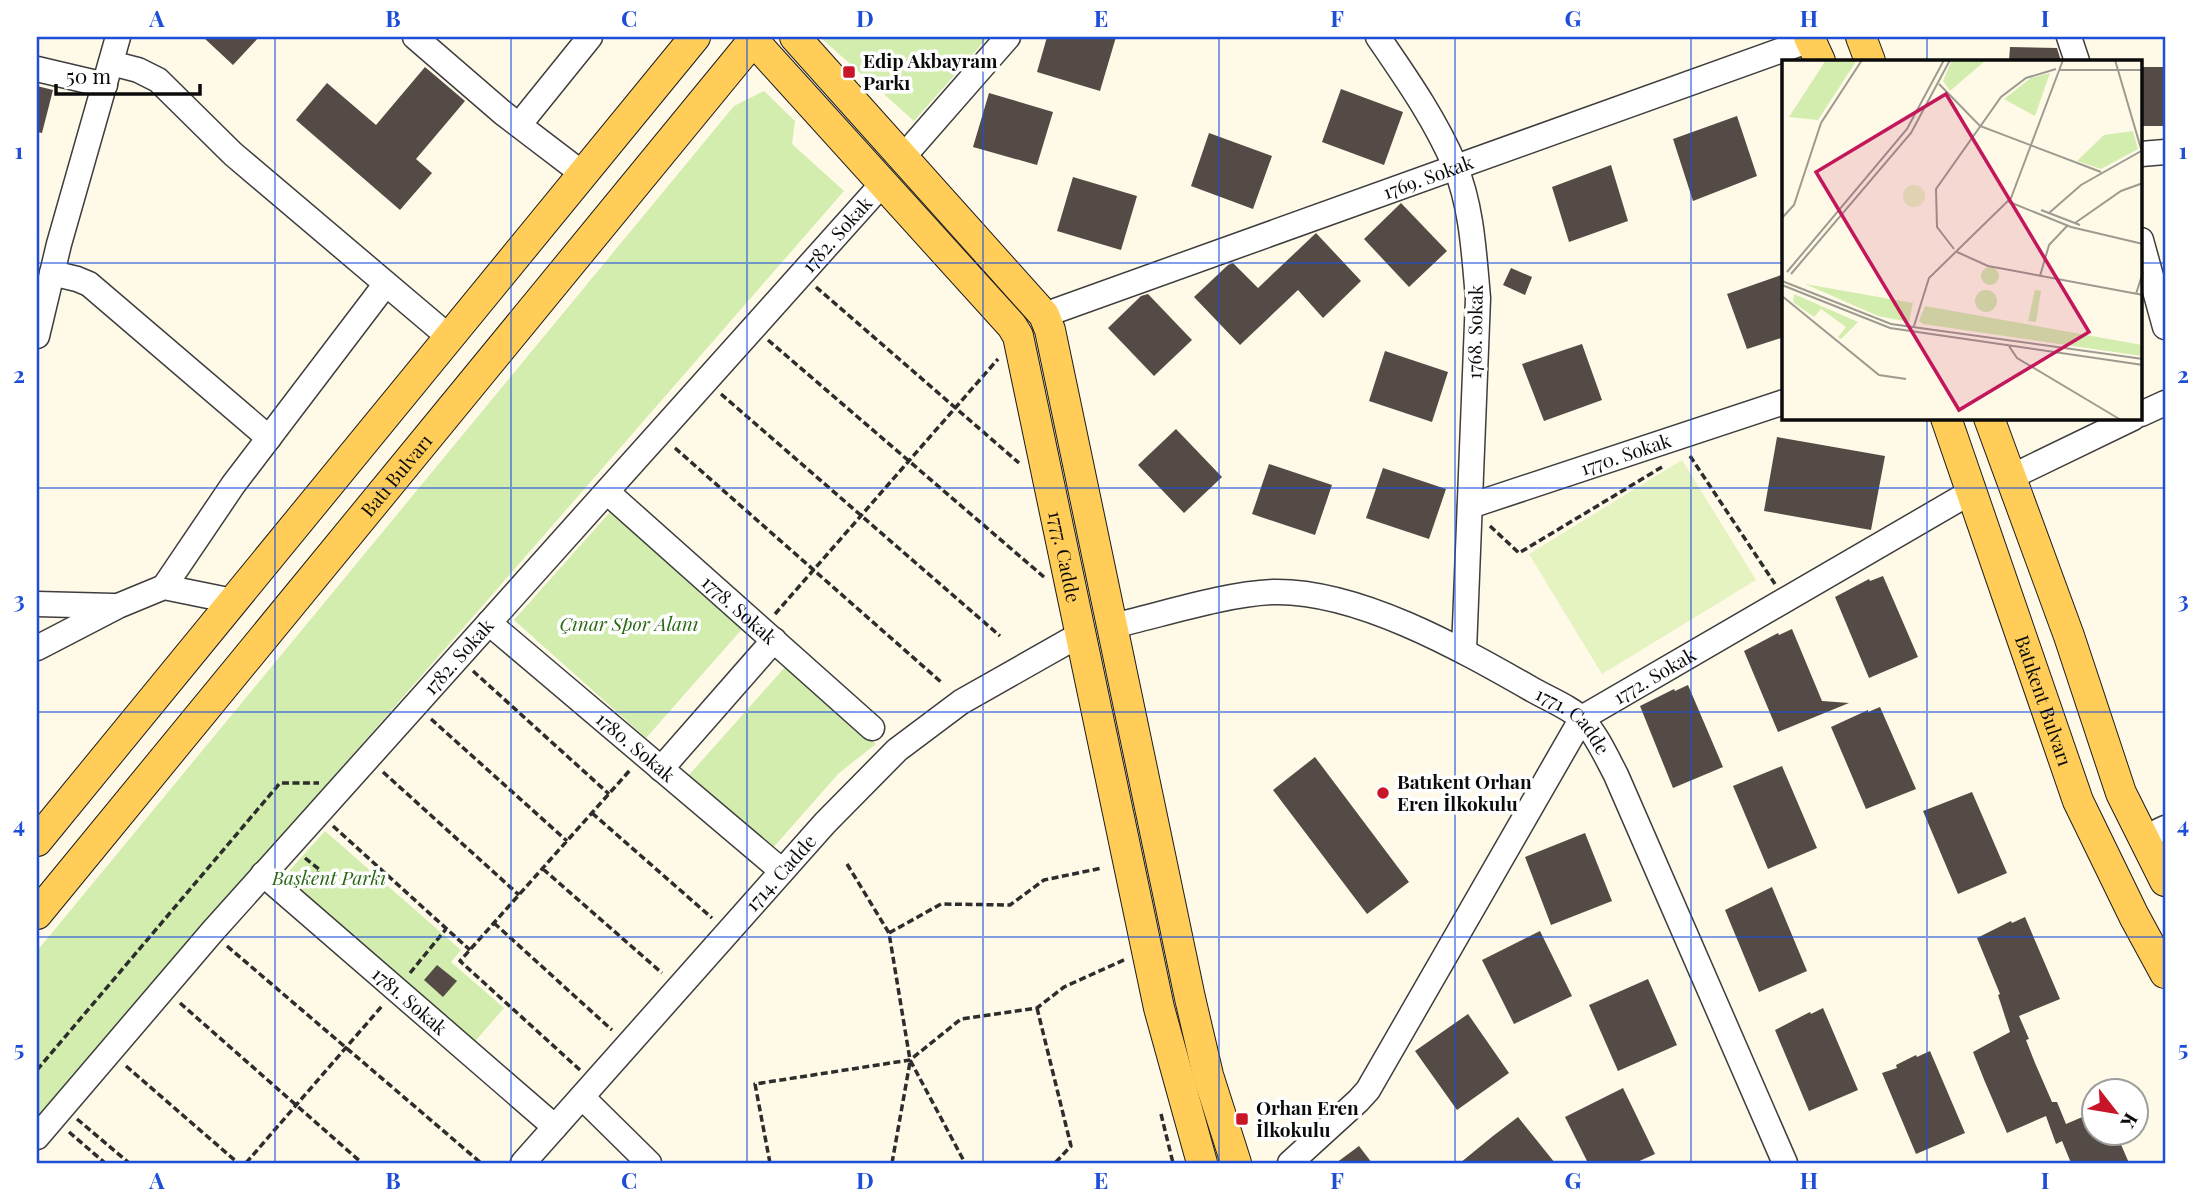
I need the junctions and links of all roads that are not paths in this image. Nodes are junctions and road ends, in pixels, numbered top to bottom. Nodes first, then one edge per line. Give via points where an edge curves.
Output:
1 (118, 37) edge
2 (415, 37) edge
3 (590, 37) edge
4 (695, 37) edge
5 (795, 37) edge
6 (1009, 37) edge
7 (1378, 37) edge
8 (1861, 37) edge
9 (1882, 37) edge
10 (2069, 37) edge
11 (755, 38) edge
12 (1818, 47) edge
13 (1870, 60) edge
14 (1890, 60) edge
15 (2077, 60) edge
16 (37, 69) edge
17 (108, 74) junction
18 (519, 125) junction
19 (2165, 152) edge
20 (2142, 154) edge
21 (903, 157) junction
22 (1455, 167) junction
23 (583, 174) junction
24 (884, 182) junction
25 (48, 241) edge
26 (2142, 244) edge
27 (52, 273) junction
28 (385, 285) junction
29 (1044, 315) junction
30 (2165, 327) edge
31 (37, 336) edge
32 (449, 337) junction
33 (2165, 402) edge
34 (1782, 403) edge
35 (2142, 414) edge
36 (1947, 420) edge
37 (1990, 420) edge
38 (2129, 420) edge
39 (269, 438) junction
40 (2011, 477) junction
41 (607, 492) junction
42 (1972, 492) junction
43 (1470, 506) junction
44 (164, 587) junction
45 (37, 604) edge
46 (231, 604) junction
47 (117, 606) junction
48 (489, 623) junction
49 (1112, 626) junction
50 (1081, 634) junction
51 (768, 635) junction
52 (37, 648) edge
53 (1464, 651) junction
54 (1582, 718) junction
55 (872, 728) dead end
56 (653, 762) junction
57 (2155, 833) edge
58 (37, 841) edge
59 (782, 871) junction
60 (263, 874) junction
61 (2165, 881) edge
62 (37, 914) edge
63 (2165, 973) edge
64 (588, 1090) junction
65 (555, 1127) junction
66 (37, 1137) edge
67 (523, 1163) edge
68 (649, 1163) edge
69 (1202, 1163) edge
70 (1236, 1163) edge
71 (1290, 1163) edge
72 (1786, 1163) edge

1 - 17 street
2 - 18 street
3 - 18 street
4 - 23 main road
5 - 21 main road, 1777. Cadde
6 - 21 street
7 - 22 street, 1768. Sokak via 1417,93
8 - 13 main road
9 - 14 main road
10 - 15 street
11 - 24 main road, 1777. Cadde
11 - 62 main road, Batı Bulvarı
12 - 22 street, 1769. Sokak
16 - 17 street
17 - 25 street
17 - 28 street via 138,70 158,80 233,154
18 - 23 street
19 - 20 street
21 - 29 main road, 1777. Cadde
22 - 29 street, 1769. Sokak
22 - 43 street, 1768. Sokak via 1467,207 1478,298
23 - 32 main road
24 - 41 street, 1782. Sokak
24 - 50 main road, 1777. Cadde via 1018,336
25 - 27 street
26 - 30 street
27 - 31 street
27 - 39 street via 89,284
28 - 32 street
28 - 39 street
29 - 49 main road, 1777. Cadde via 1054,344
32 - 46 main road
33 - 35 street
34 - 43 street, 1770. Sokak
36 - 42 main road, Batıkent Bulvarı
37 - 40 main road
38 - 40 street
39 - 44 street
40 - 57 main road via 2121,793
41 - 48 street, 1782. Sokak
41 - 51 street, 1778. Sokak
42 - 54 street, 1772. Sokak
42 - 63 main road, Batıkent Bulvarı via 2078,801
43 - 53 street, 1768. Sokak
44 - 46 street
44 - 47 street
45 - 47 street
46 - 58 main road
47 - 52 street
48 - 56 street, 1780. Sokak
48 - 60 street, 1782. Sokak
49 - 50 main road
49 - 53 street, 1771. Cadde via 1245,595 1305,594 1372,612
49 - 70 main road, 1777. Cadde via 1190,998
50 - 59 street, 1714. Cadde via 961,702 897,750
50 - 69 main road, 1777. Cadde via 1159,1008
51 - 55 street, 1778. Sokak
51 - 56 street
53 - 54 street, 1771. Cadde
54 - 71 street via 1368,1090
54 - 72 street, 1771. Cadde via 1616,775
56 - 59 street, 1780. Sokak
57 - 61 main road
59 - 64 street, 1714. Cadde
60 - 65 street, 1781. Sokak via 403,981
60 - 66 street, 1782. Sokak
64 - 65 street, 1714. Cadde
64 - 68 street
65 - 67 street, 1714. Cadde

